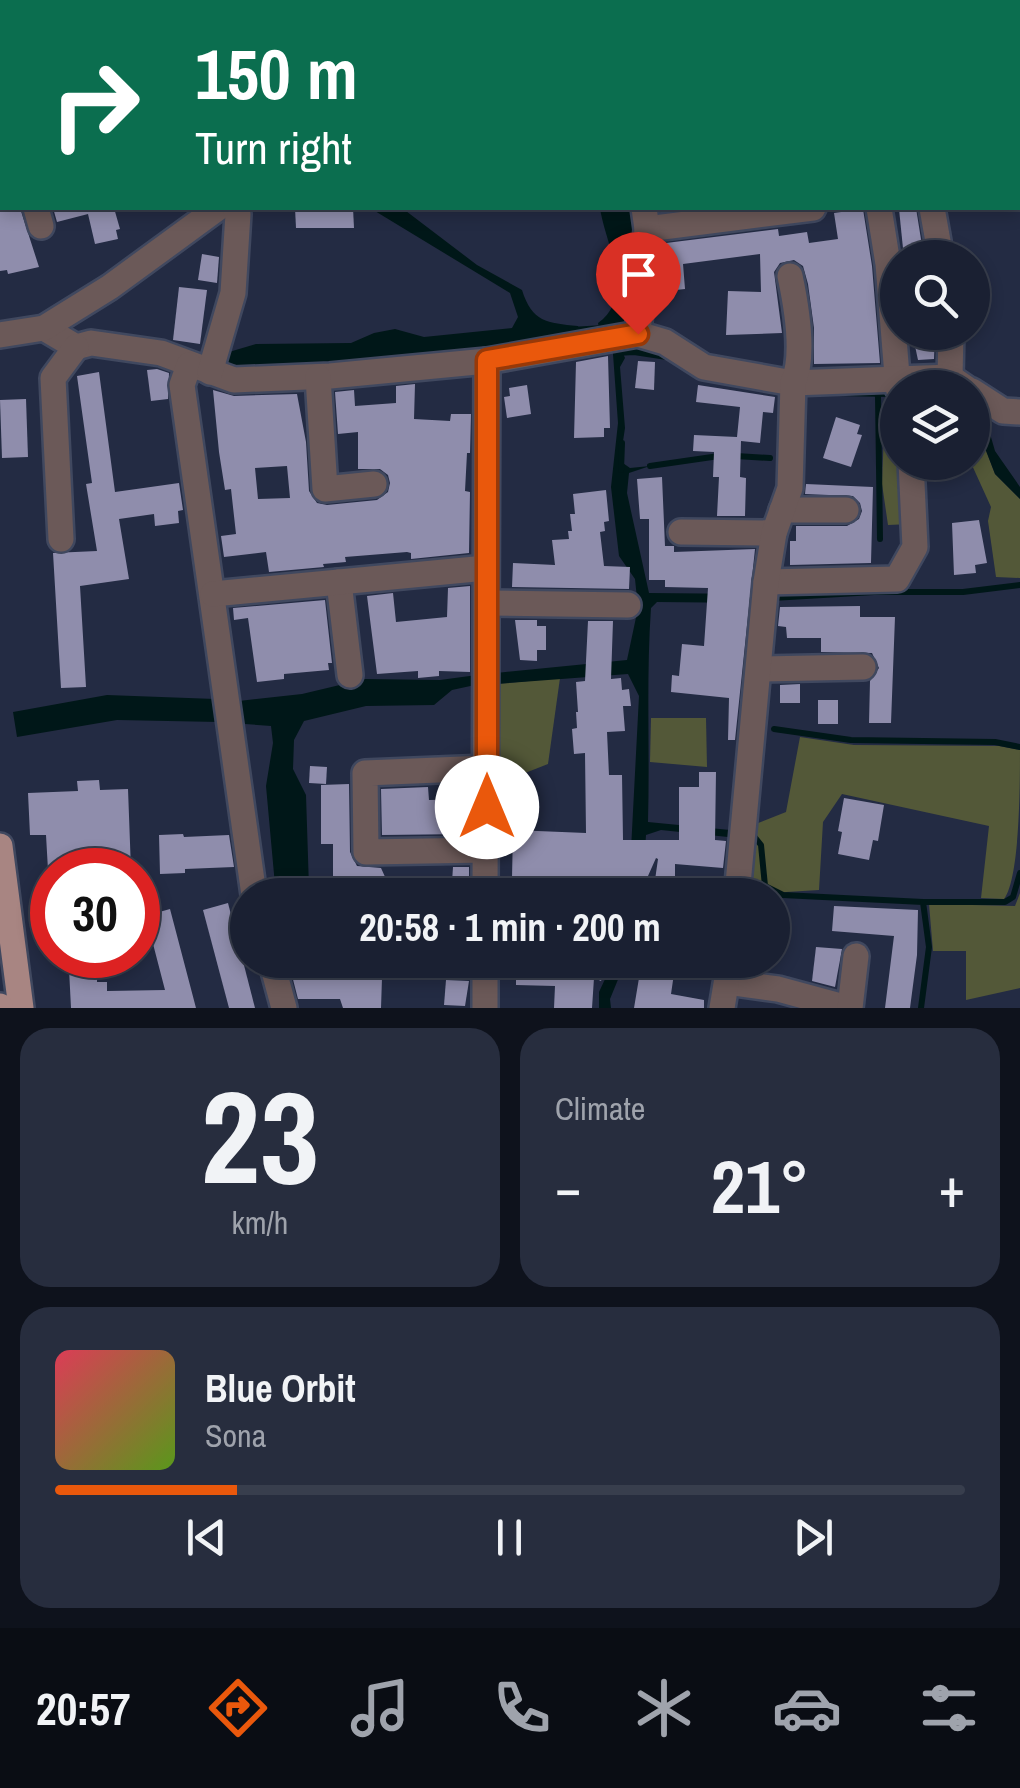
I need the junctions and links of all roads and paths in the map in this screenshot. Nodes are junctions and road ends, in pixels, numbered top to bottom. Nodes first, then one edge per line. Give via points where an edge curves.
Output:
1 (215, 210) edge
2 (236, 210) edge
3 (779, 210) edge
4 (879, 210) edge
5 (932, 210) edge
6 (645, 218) edge
7 (937, 240) edge
8 (790, 276) dead end
9 (44, 328) junction
10 (0, 335) edge
11 (622, 337) junction
12 (76, 347) junction
13 (487, 360) junction
14 (200, 368) junction
15 (896, 370) edge
16 (318, 376) junction
17 (880, 384) edge
18 (792, 391) junction
19 (990, 403) edge
20 (1020, 412) edge
21 (912, 480) edge
22 (374, 484) dead end
23 (846, 510) dead end
24 (778, 522) junction
25 (681, 532) dead end
26 (62, 539) dead end
27 (486, 568) junction
28 (340, 582) junction
29 (213, 594) junction
30 (765, 595) junction
31 (488, 603) junction
32 (628, 605) dead end
33 (862, 667) dead end
34 (759, 669) junction
35 (350, 675) dead end
36 (487, 768) junction
37 (0, 846) edge
38 (486, 850) junction
39 (252, 878) edge
40 (486, 878) edge
41 (738, 878) edge
42 (856, 956) dead end
43 (276, 978) edge
44 (485, 978) edge
45 (727, 978) edge
46 (747, 978) edge
47 (21, 1008) edge
48 (284, 1008) edge
49 (485, 1008) edge
50 (722, 1008) edge
51 (849, 1008) edge

1 - 9 street
2 - 14 street via 233,293
3 - 6 street
4 - 15 street
5 - 7 street
6 - 11 street
8 - 18 street via 798,372
9 - 10 street
9 - 12 street
11 - 13 street
11 - 18 street via 665,342 704,366
12 - 14 street via 91,343 161,353
12 - 26 street via 53,378
13 - 16 street
13 - 27 street
14 - 16 street via 234,380
14 - 29 street via 182,385
16 - 22 street via 325,489
17 - 18 street
18 - 24 street via 790,488
19 - 20 street
21 - 30 street via 915,547 898,579
23 - 24 street
24 - 25 street
24 - 30 street
27 - 28 street
27 - 31 street
28 - 29 street
28 - 35 street
29 - 39 street
30 - 34 street
31 - 32 street
31 - 36 street
33 - 34 street
34 - 41 street
36 - 38 street
36 - 38 street via 365,773 366,852
37 - 47 main road
38 - 40 street
42 - 51 street
43 - 48 street
44 - 49 street
45 - 50 street
46 - 51 street

